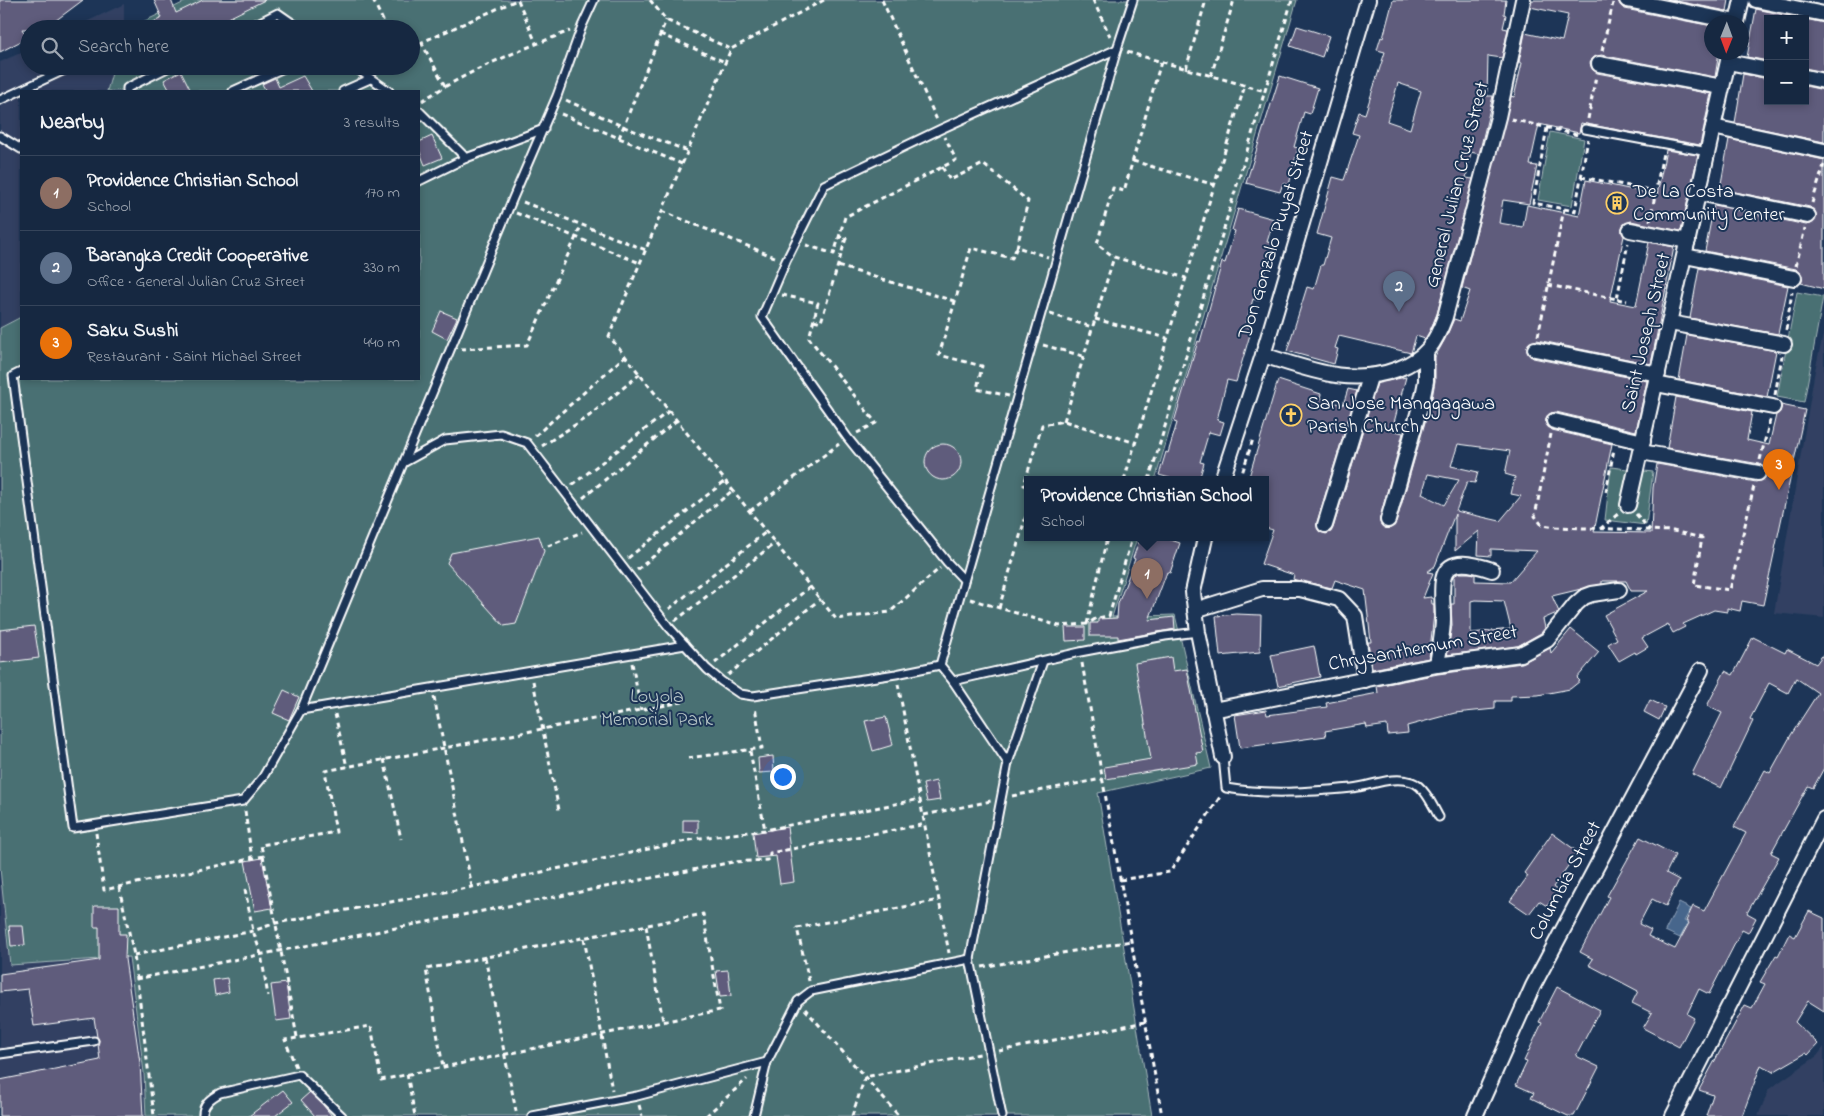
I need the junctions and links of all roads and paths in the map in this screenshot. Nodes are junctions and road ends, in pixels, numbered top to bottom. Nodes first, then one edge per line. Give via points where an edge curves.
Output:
1 (374, 0) edge
2 (517, 0) edge
3 (594, 0) edge
4 (650, 0) edge
5 (824, 0) edge
6 (882, 0) edge
7 (1093, 0) edge
8 (1133, 0) edge
9 (1206, 0) edge
10 (1234, 0) edge
11 (1292, 0) edge
12 (1368, 0) edge
13 (1523, 0) edge
14 (1627, 0) edge
15 (1742, 0) edge
16 (1756, 0) edge
17 (1824, 14) edge
18 (1704, 15) edge
19 (1739, 15) edge
20 (264, 20) edge
21 (288, 20) edge
22 (383, 20) edge
23 (666, 20) junction
24 (582, 26) junction
25 (660, 34) junction
26 (421, 42) joint
27 (536, 44) junction
28 (731, 49) junction
29 (1117, 49) junction
30 (1729, 60) edge
31 (1736, 60) edge
32 (725, 62) junction
33 (1161, 62) junction
34 (1599, 64) dead end
35 (1186, 69) junction
36 (1764, 69) edge
37 (54, 75) edge
38 (153, 75) edge
39 (268, 75) edge
40 (365, 75) edge
41 (1211, 76) junction
42 (1809, 78) edge
43 (370, 79) junction
44 (1824, 81) edge
45 (1245, 85) junction
46 (445, 86) junction
47 (1722, 87) junction
48 (21, 90) edge
49 (127, 90) edge
50 (235, 90) edge
51 (345, 90) edge
52 (387, 90) edge
53 (20, 91) edge
54 (1265, 91) junction
55 (557, 96) junction
56 (0, 100) edge
57 (420, 102) edge
58 (552, 109) junction
59 (420, 112) edge
60 (1498, 116) junction
61 (624, 127) junction
62 (1713, 127) junction
63 (1547, 128) junction
64 (544, 129) junction
65 (941, 129) junction
66 (1587, 129) junction
67 (0, 136) edge
68 (619, 138) junction
69 (1665, 144) junction
70 (20, 148) edge
71 (688, 151) junction
72 (1824, 151) edge
73 (1708, 152) junction
74 (466, 158) junction
75 (1132, 161) junction
76 (682, 164) junction
77 (942, 167) junction
78 (1581, 177) junction
79 (420, 181) edge
80 (1214, 185) junction
81 (1656, 192) junction
82 (1699, 192) junction
83 (513, 198) junction
84 (1564, 209) junction
85 (509, 210) junction
86 (662, 211) junction
87 (1808, 216) dead end
88 (581, 226) junction
89 (1630, 230) joint
90 (1648, 234) junction
91 (576, 236) junction
92 (839, 237) junction
93 (796, 241) junction
94 (1688, 241) junction
95 (1016, 247) junction
96 (646, 250) junction
97 (1684, 256) junction
98 (1114, 257) junction
99 (1056, 260) junction
100 (786, 261) junction
101 (640, 263) junction
102 (838, 266) junction
103 (1186, 278) junction
104 (1794, 278) dead end
105 (1548, 285) junction
106 (772, 293) junction
107 (1616, 299) junction
108 (954, 301) junction
109 (1627, 301) dead end
110 (1041, 311) junction
111 (1095, 319) junction
112 (814, 320) junction
113 (1670, 323) junction
114 (1092, 327) junction
115 (1168, 338) junction
116 (1032, 342) junction
117 (1784, 344) dead end
118 (1535, 349) joint
119 (450, 350) junction
120 (1263, 354) junction
121 (1426, 354) junction
122 (625, 356) junction
123 (1083, 356) junction
124 (20, 372) edge
125 (640, 374) junction
126 (1370, 377) junction
127 (1657, 379) junction
128 (1016, 397) junction
129 (1773, 407) joint
130 (669, 411) junction
131 (676, 420) junction
132 (1554, 421) joint
133 (1064, 422) junction
134 (847, 438) junction
135 (1136, 442) junction
136 (527, 443) junction
137 (1614, 446) dead end
138 (1642, 447) junction
139 (534, 452) junction
140 (405, 462) junction
141 (1758, 473) junction
142 (1027, 476) edge
143 (1125, 476) edge
144 (1150, 476) edge
145 (1223, 476) edge
146 (726, 481) junction
147 (733, 490) junction
148 (564, 491) junction
149 (1606, 492) dead end
150 (575, 505) junction
151 (1628, 505) junction
152 (750, 511) junction
153 (1388, 520) dead end
154 (1024, 525) edge
155 (1325, 525) dead end
156 (593, 528) junction
157 (1600, 528) junction
158 (1651, 530) junction
159 (766, 532) junction
160 (1106, 541) edge
161 (1131, 541) edge
162 (1204, 541) edge
163 (775, 543) junction
164 (548, 546) dead end
165 (947, 562) junction
166 (620, 564) junction
167 (1492, 570) dead end
168 (630, 576) junction
169 (964, 580) junction
170 (810, 587) junction
171 (1619, 590) dead end
172 (959, 596) junction
173 (820, 599) junction
174 (999, 608) junction
175 (1195, 610) junction
176 (660, 616) junction
177 (1087, 624) junction
178 (668, 626) junction
179 (1198, 632) junction
180 (685, 646) junction
181 (1080, 652) junction
182 (631, 655) junction
183 (1043, 661) junction
184 (940, 665) junction
185 (1437, 665) junction
186 (707, 669) junction
187 (1701, 670) dead end
188 (531, 672) junction
189 (896, 674) junction
190 (1364, 680) junction
191 (721, 681) junction
192 (953, 681) junction
193 (433, 688) junction
194 (753, 696) junction
195 (687, 700) dead end
196 (333, 705) junction
197 (301, 710) junction
198 (640, 710) junction
199 (1213, 710) junction
200 (543, 728) junction
201 (444, 748) junction
202 (750, 751) junction
203 (1223, 757) joint
204 (688, 758) dead end
205 (384, 759) junction
206 (1008, 763) junction
207 (347, 767) junction
208 (1226, 788) junction
209 (920, 799) junction
210 (243, 801) junction
211 (559, 810) dead end
212 (1440, 817) dead end
213 (1824, 819) edge
214 (94, 824) junction
215 (926, 824) junction
216 (765, 830) junction
217 (401, 839) dead end
218 (264, 856) junction
219 (252, 859) junction
220 (1120, 880) junction
221 (119, 887) junction
222 (472, 887) junction
223 (245, 888) dead end
224 (939, 900) junction
225 (276, 924) junction
226 (646, 926) junction
227 (252, 931) junction
228 (584, 938) junction
229 (1131, 941) junction
230 (281, 950) junction
231 (261, 954) junction
232 (134, 955) junction
233 (485, 957) junction
234 (970, 959) junction
235 (950, 962) junction
236 (971, 969) junction
237 (136, 979) junction
238 (812, 991) junction
239 (268, 996) dead end
240 (798, 1001) junction
241 (663, 1022) junction
242 (602, 1034) junction
243 (297, 1038) junction
244 (94, 1041) dead end
245 (0, 1054) edge
246 (505, 1054) junction
247 (767, 1062) junction
248 (443, 1067) junction
249 (407, 1074) junction
250 (299, 1075) junction
251 (614, 1100) junction
252 (154, 1116) edge
253 (203, 1116) edge
254 (342, 1116) edge
255 (415, 1116) edge
256 (517, 1116) edge
257 (532, 1116) edge
258 (706, 1116) edge
259 (754, 1116) edge
260 (899, 1116) edge
261 (1002, 1116) edge
262 (1162, 1116) edge
263 (1475, 1116) edge
264 (1673, 1116) edge

1 - 22 path
2 - 26 path
2 - 27 path
3 - 24 lane
4 - 23 path
5 - 28 path
6 - 65 path
7 - 29 path
8 - 29 lane
9 - 35 path
10 - 41 path
11 - 54 path
12 - 120 street, Don Gonzalo Puyat Street
13 - 60 street, General Julian Cruz Street
14 - 18 street
15 - 19 street
16 - 17 street
20 - 21 lane via 278,13
23 - 25 path
23 - 28 path
24 - 27 path
24 - 55 lane
25 - 32 path
25 - 61 path
26 - 46 path
27 - 46 path
28 - 32 path
29 - 33 path
29 - 65 lane
29 - 99 lane
30 - 47 street, Saint Joseph Street
31 - 36 street
32 - 71 path
33 - 35 path
33 - 75 path
34 - 47 street
35 - 41 path
37 - 48 lane
38 - 49 lane
39 - 50 lane
40 - 43 lane
41 - 45 path
42 - 44 street
43 - 51 lane
43 - 52 lane
45 - 54 path
45 - 80 path
46 - 57 path
47 - 62 street, Saint Joseph Street
53 - 56 lane
54 - 144 path
55 - 58 lane
55 - 61 path
58 - 64 lane
58 - 68 path
59 - 74 lane
60 - 63 path
60 - 121 street, General Julian Cruz Street via 1445,316 1434,344
61 - 68 path
61 - 71 path
62 - 72 street
62 - 73 street, Saint Joseph Street
63 - 66 path via 1584,136
63 - 84 path via 1533,203
64 - 74 lane
64 - 83 lane
65 - 77 path via 956,160
65 - 93 lane via 824,185
66 - 69 lane
66 - 78 path
67 - 70 lane
68 - 76 path
69 - 73 lane
69 - 81 path
71 - 76 path
73 - 82 street, Saint Joseph Street
74 - 79 lane
75 - 80 path
75 - 98 path via 1124,191 1113,188 1097,244
76 - 86 path
77 - 92 path via 845,217
77 - 95 path via 950,180 983,164 1028,201
78 - 81 path
78 - 84 path via 1575,212
80 - 103 path
81 - 90 path
82 - 87 street
82 - 94 street, Saint Joseph Street
83 - 85 lane
83 - 88 path
84 - 105 path
85 - 91 path
85 - 119 lane
86 - 96 path
86 - 100 path
88 - 91 path
88 - 96 path
89 - 90 street
89 - 107 path
90 - 94 street
91 - 101 path
91 - 119 path via 527,345
92 - 93 path via 834,254
92 - 102 path via 846,238
93 - 100 lane
94 - 97 street, Saint Joseph Street
95 - 99 path
95 - 108 path via 1012,258 971,248
96 - 101 path
97 - 104 street
97 - 113 street, Saint Joseph Street
98 - 103 path
98 - 111 path
99 - 110 lane
100 - 106 lane
101 - 122 path via 609,336
102 - 108 path
102 - 112 path via 821,322
103 - 115 path
105 - 107 path
105 - 118 path
106 - 112 path via 818,303
106 - 134 lane via 762,317
107 - 109 path
108 - 128 path via 939,355 982,366 977,389
110 - 114 path
110 - 116 lane
111 - 114 path
111 - 115 path
112 - 134 path via 809,338 876,423
113 - 117 street
113 - 127 street, Saint Joseph Street
114 - 123 path
115 - 135 path
116 - 123 path
116 - 128 lane
118 - 127 street
119 - 140 lane
120 - 126 street via 1337,376
120 - 145 street, Don Gonzalo Puyat Street
121 - 126 street via 1401,367
121 - 153 street via 1424,396
122 - 125 path
122 - 136 path
123 - 133 path
124 - 214 lane via 13,376 73,828
125 - 130 path
125 - 139 path via 589,416
126 - 155 street
127 - 129 street
127 - 138 street, Saint Joseph Street
128 - 169 lane
129 - 141 path
130 - 131 path
130 - 148 path
131 - 146 path
131 - 150 path
132 - 138 street
132 - 157 path via 1535,516 1542,525
133 - 135 path
133 - 142 path via 1042,426
134 - 152 path
134 - 165 lane
135 - 143 path
136 - 139 lane
136 - 140 lane via 501,434 445,440
137 - 149 path
138 - 141 street
138 - 151 street, Saint Joseph Street
139 - 148 lane
140 - 197 lane
141 - 158 path via 1730,590 1694,585 1702,538
146 - 147 path
146 - 166 path
147 - 152 path
147 - 168 path
148 - 150 lane
150 - 156 lane
151 - 157 path
151 - 158 path
152 - 159 path
154 - 174 path
156 - 164 path
156 - 166 lane
157 - 158 path
159 - 163 path
159 - 176 path
160 - 177 path
161 - 177 path via 1109,616
162 - 175 street via 1194,592
163 - 170 path
163 - 178 path
165 - 169 lane
165 - 173 path via 890,612 836,620
166 - 168 lane
167 - 185 street via 1463,563 1446,572
168 - 176 lane
169 - 172 lane
170 - 173 path
170 - 186 path
171 - 185 street, Chrysanthemum Street via 1584,597 1547,640 1521,654
172 - 174 path
172 - 184 lane
173 - 191 path
174 - 177 path via 1059,626
175 - 179 street
175 - 190 street via 1262,589 1300,590 1338,599 1355,616
176 - 178 lane
178 - 180 lane
179 - 181 lane
179 - 199 street
180 - 182 lane
180 - 186 lane
181 - 183 lane
181 - 220 path
182 - 188 lane
182 - 198 path
183 - 192 lane
183 - 206 lane
184 - 189 lane
184 - 192 lane
185 - 190 street, Chrysanthemum Street
186 - 191 lane
187 - 263 street, Columbia Street via 1533,986
188 - 193 lane
188 - 200 path
189 - 194 lane
189 - 209 path
190 - 199 street, Chrysanthemum Street
191 - 194 lane via 740,694
192 - 206 lane
193 - 196 lane
193 - 201 path
194 - 202 path via 762,748
195 - 198 path
196 - 197 lane
196 - 207 path
197 - 210 lane via 263,776
198 - 200 path
199 - 203 street
200 - 201 path
200 - 211 path
201 - 205 path
201 - 222 path
202 - 204 path
202 - 216 path
203 - 208 lane
205 - 207 path
205 - 217 path
206 - 234 lane
207 - 218 path via 325,771 336,832 261,845
208 - 212 lane via 1278,794 1354,788 1399,779 1420,787
208 - 220 path via 1170,872
209 - 215 path
209 - 216 path
210 - 214 lane
210 - 219 path
213 - 264 street
214 - 221 path via 104,890
215 - 224 path
215 - 230 path via 770,853 769,860 732,862
216 - 222 path via 700,838
218 - 219 path
218 - 225 path
219 - 221 path
220 - 229 path
221 - 232 path
222 - 225 path
223 - 227 path
224 - 235 path
224 - 238 path via 797,928
225 - 227 path
225 - 230 path
226 - 228 path
226 - 241 path
226 - 241 path via 703,914 720,1010
227 - 231 path
227 - 232 path
228 - 233 path
228 - 242 path
229 - 236 path
229 - 262 path
230 - 231 path
230 - 243 path
231 - 237 path
231 - 239 path
232 - 237 path
233 - 246 path
233 - 248 path via 426,969
234 - 235 lane
234 - 236 lane
235 - 238 lane
236 - 261 lane
237 - 252 path
238 - 240 lane
240 - 247 lane
240 - 260 path
241 - 242 path
242 - 246 path
242 - 251 path
243 - 249 path via 371,1026 381,1080
243 - 250 path via 285,1040
244 - 245 lane
246 - 248 path
246 - 256 path
247 - 251 lane
247 - 258 path
247 - 259 lane
248 - 249 path
249 - 255 path
250 - 253 lane via 220,1093 209,1100 202,1111
250 - 254 lane
251 - 257 lane

